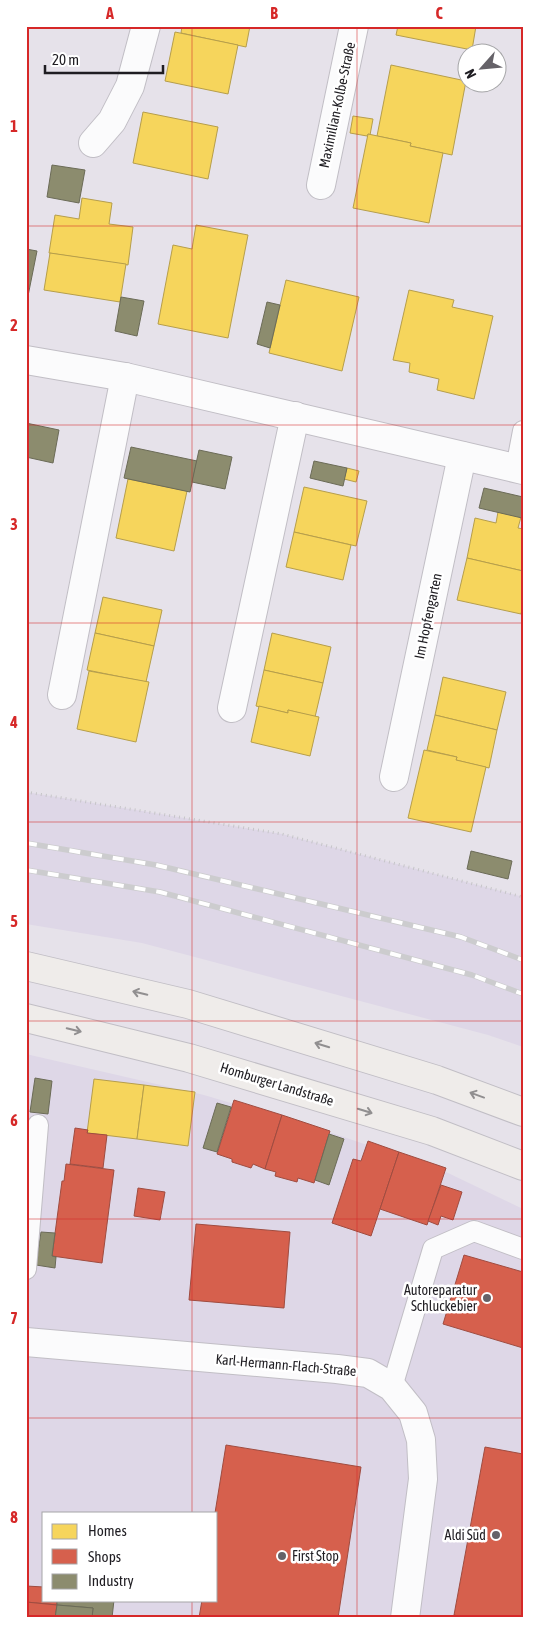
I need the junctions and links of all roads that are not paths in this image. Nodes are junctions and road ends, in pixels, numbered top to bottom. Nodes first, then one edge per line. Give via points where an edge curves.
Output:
1 (146, 26) edge
2 (354, 26) edge
3 (93, 143) dead end
4 (321, 185) dead end
5 (26, 360) edge
6 (124, 377) junction
7 (295, 416) junction
8 (523, 431) edge
9 (462, 456) junction
10 (519, 469) edge
11 (62, 695) dead end
12 (232, 708) dead end
13 (394, 776) dead end
14 (26, 966) edge
15 (26, 1018) edge
16 (523, 1112) edge
17 (38, 1124) dead end
18 (523, 1166) edge
19 (523, 1249) edge
20 (26, 1269) edge
21 (26, 1342) edge
22 (392, 1387) junction
23 (405, 1618) edge

1 - 3 street via 130,86 112,121
2 - 4 street, Maximilian-Kolbe-Straße
5 - 6 street
6 - 7 street
6 - 11 street
7 - 9 street
7 - 12 street
8 - 10 lane
9 - 10 street
9 - 13 street, Im Hopfengarten
16 -> 14 main road via 438,1080 188,1004
15 -> 18 main road, Homburger Landstraße via 189,1058 432,1131
17 - 20 lane
19 - 22 lane via 474,1231 433,1249
21 - 22 street, Karl-Hermann-Flach-Straße via 337,1369 368,1374
22 - 23 street, Karl-Hermann-Flach-Straße via 413,1414 421,1440 423,1478

